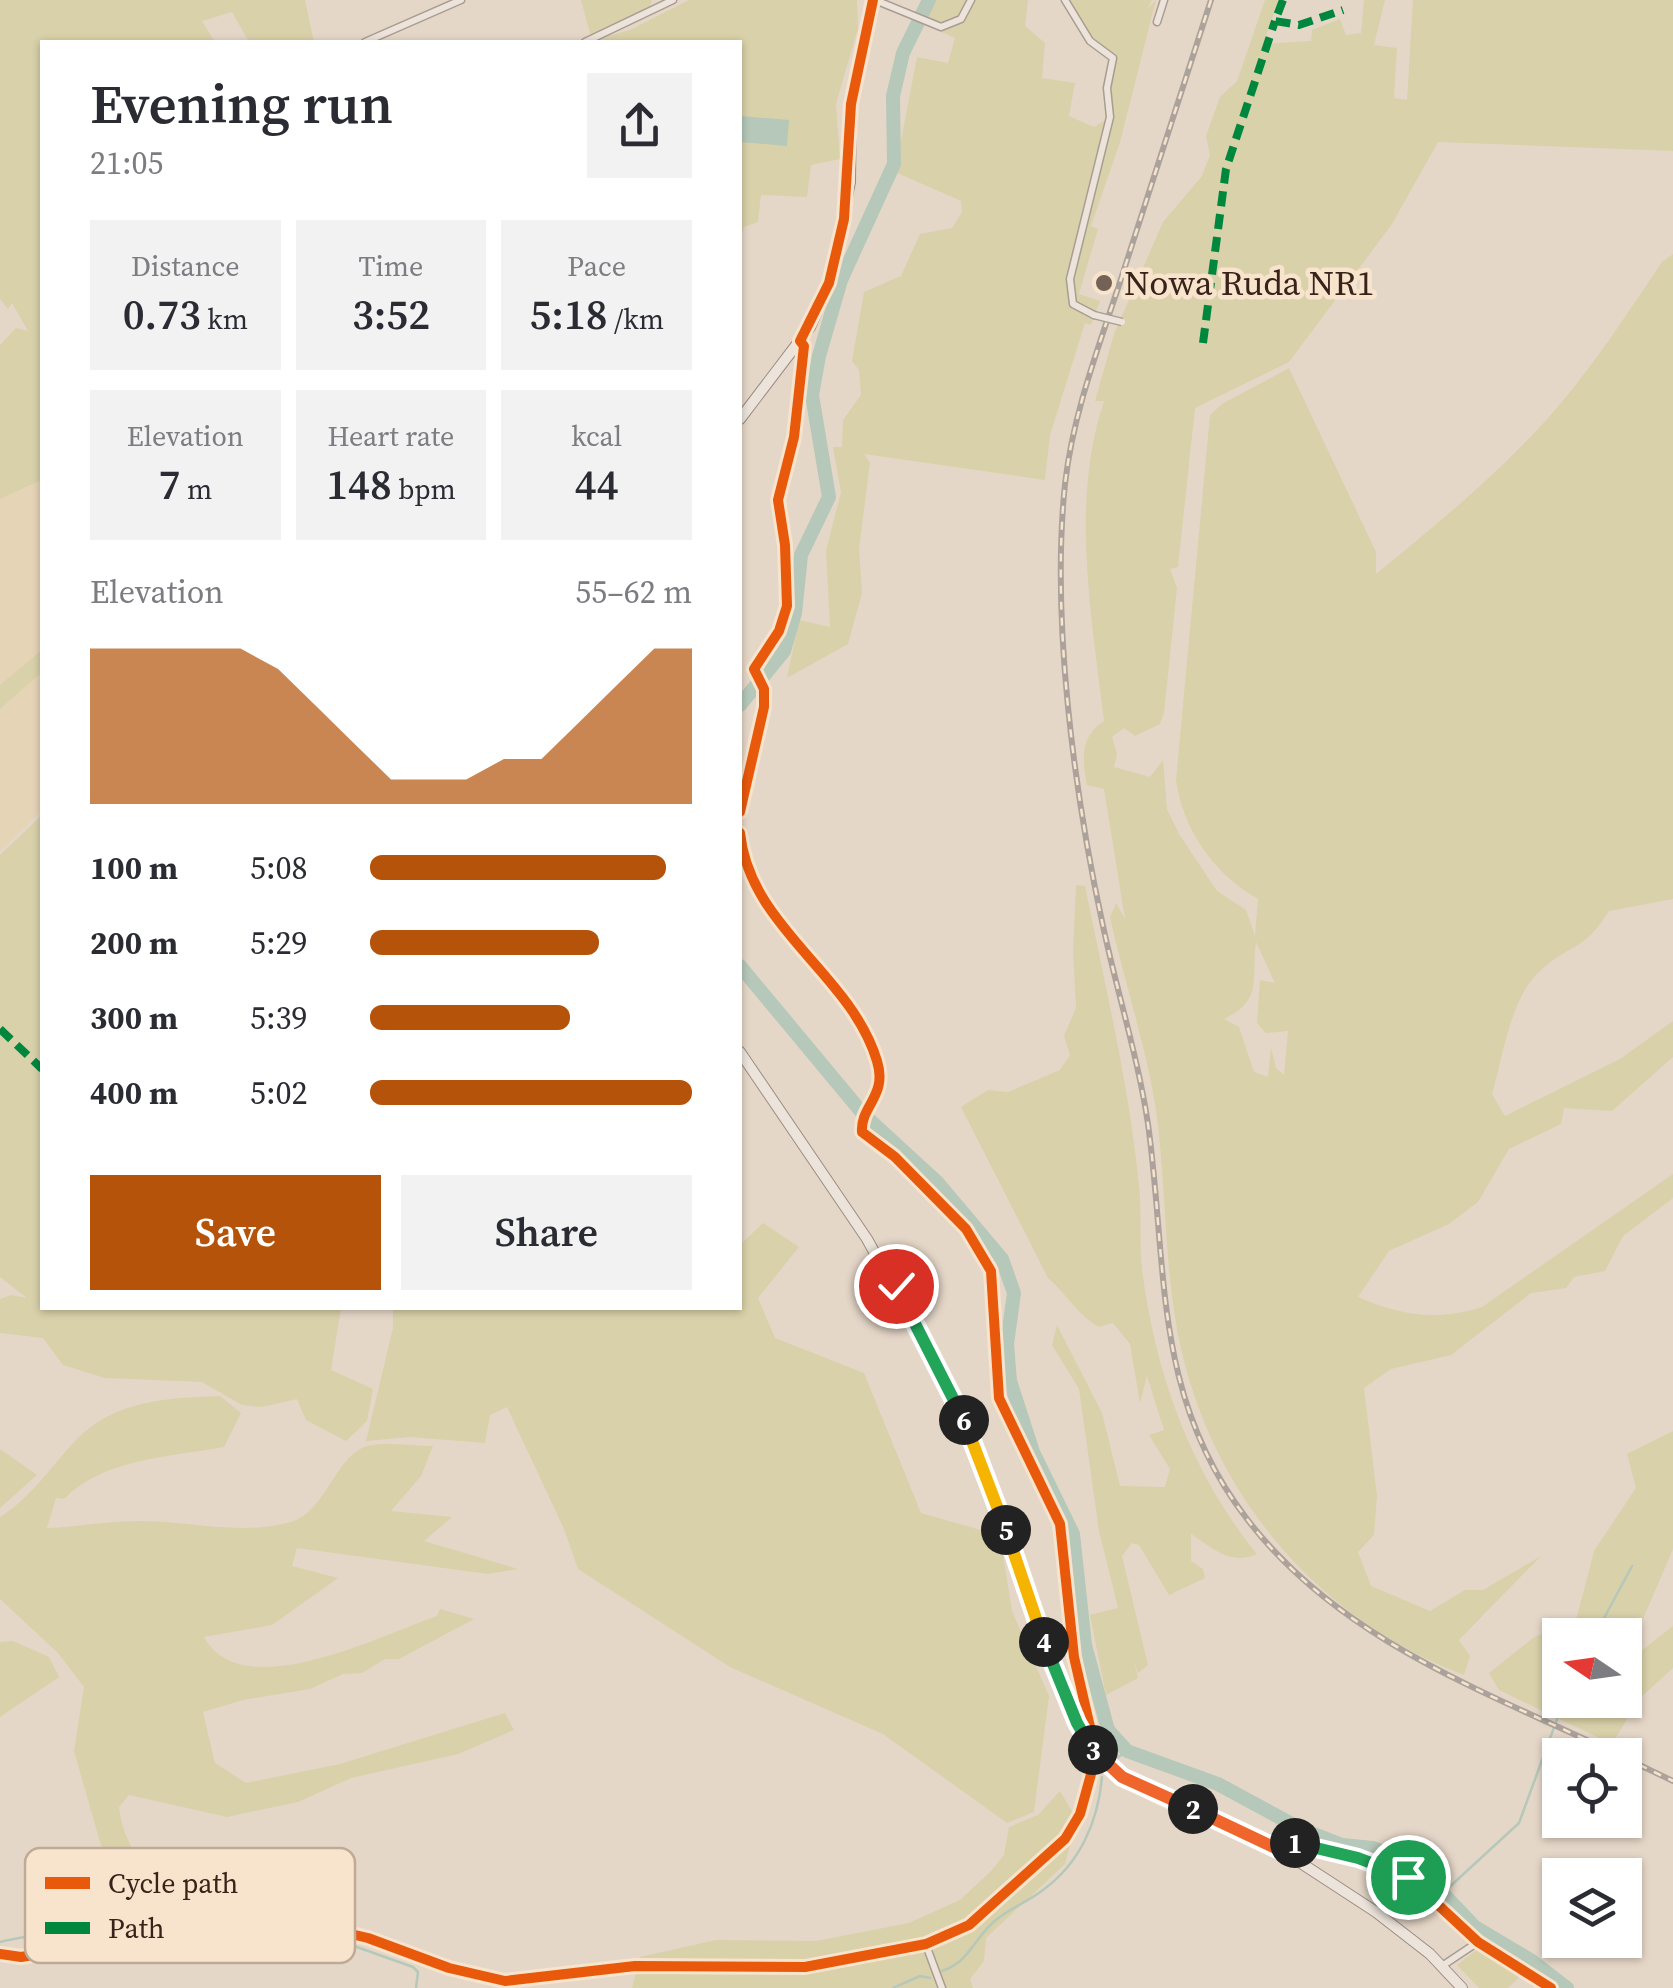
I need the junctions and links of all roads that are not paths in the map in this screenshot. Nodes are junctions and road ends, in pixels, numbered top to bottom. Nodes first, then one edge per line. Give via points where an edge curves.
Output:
1 (461, 0) edge
2 (874, 0) edge
3 (971, 0) edge
4 (1065, 0) edge
5 (1164, 0) edge
6 (667, 1) edge
7 (1156, 22) dead end
8 (370, 40) edge
9 (589, 40) edge
10 (1122, 322) dead end
11 (800, 341) junction
12 (742, 416) edge
13 (742, 804) edge
14 (742, 839) edge
15 (742, 1055) edge
16 (861, 1128) dead end
17 (996, 1296) dead end
18 (1091, 1732) junction
19 (1099, 1759) junction
20 (1284, 1852) junction
21 (355, 1935) edge
22 (1478, 1942) junction
23 (927, 1950) junction
24 (0, 1954) edge
25 (25, 1955) edge
26 (1442, 1966) junction
27 (942, 1988) edge
28 (1462, 1988) edge
29 (1550, 1988) edge

1 - 8 street
2 - 3 street via 932,24 952,25
2 - 11 street via 852,104 844,218 829,283
4 - 10 street, bridge via 1090,41 1113,58 1110,117 1070,279 1073,304
5 - 7 street
6 - 9 street
11 - 12 street
11 - 13 street via 794,437 778,500 786,606 779,631 754,669 764,689 761,726
14 - 16 street via 761,896 864,1030 880,1077
15 - 18 street via 868,1239 958,1404 1050,1660
17 - 18 street via 999,1398 1060,1524 1074,1657
18 - 19 street
19 - 20 street via 1138,1785
19 - 23 street via 1064,1840 969,1925
20 - 22 street via 1288,1842 1408,1877
20 - 26 street via 1376,1912
21 - 23 street via 504,1981 635,1966 805,1967
22 - 26 street
22 - 29 street
23 - 27 street
24 - 25 street
26 - 28 street

